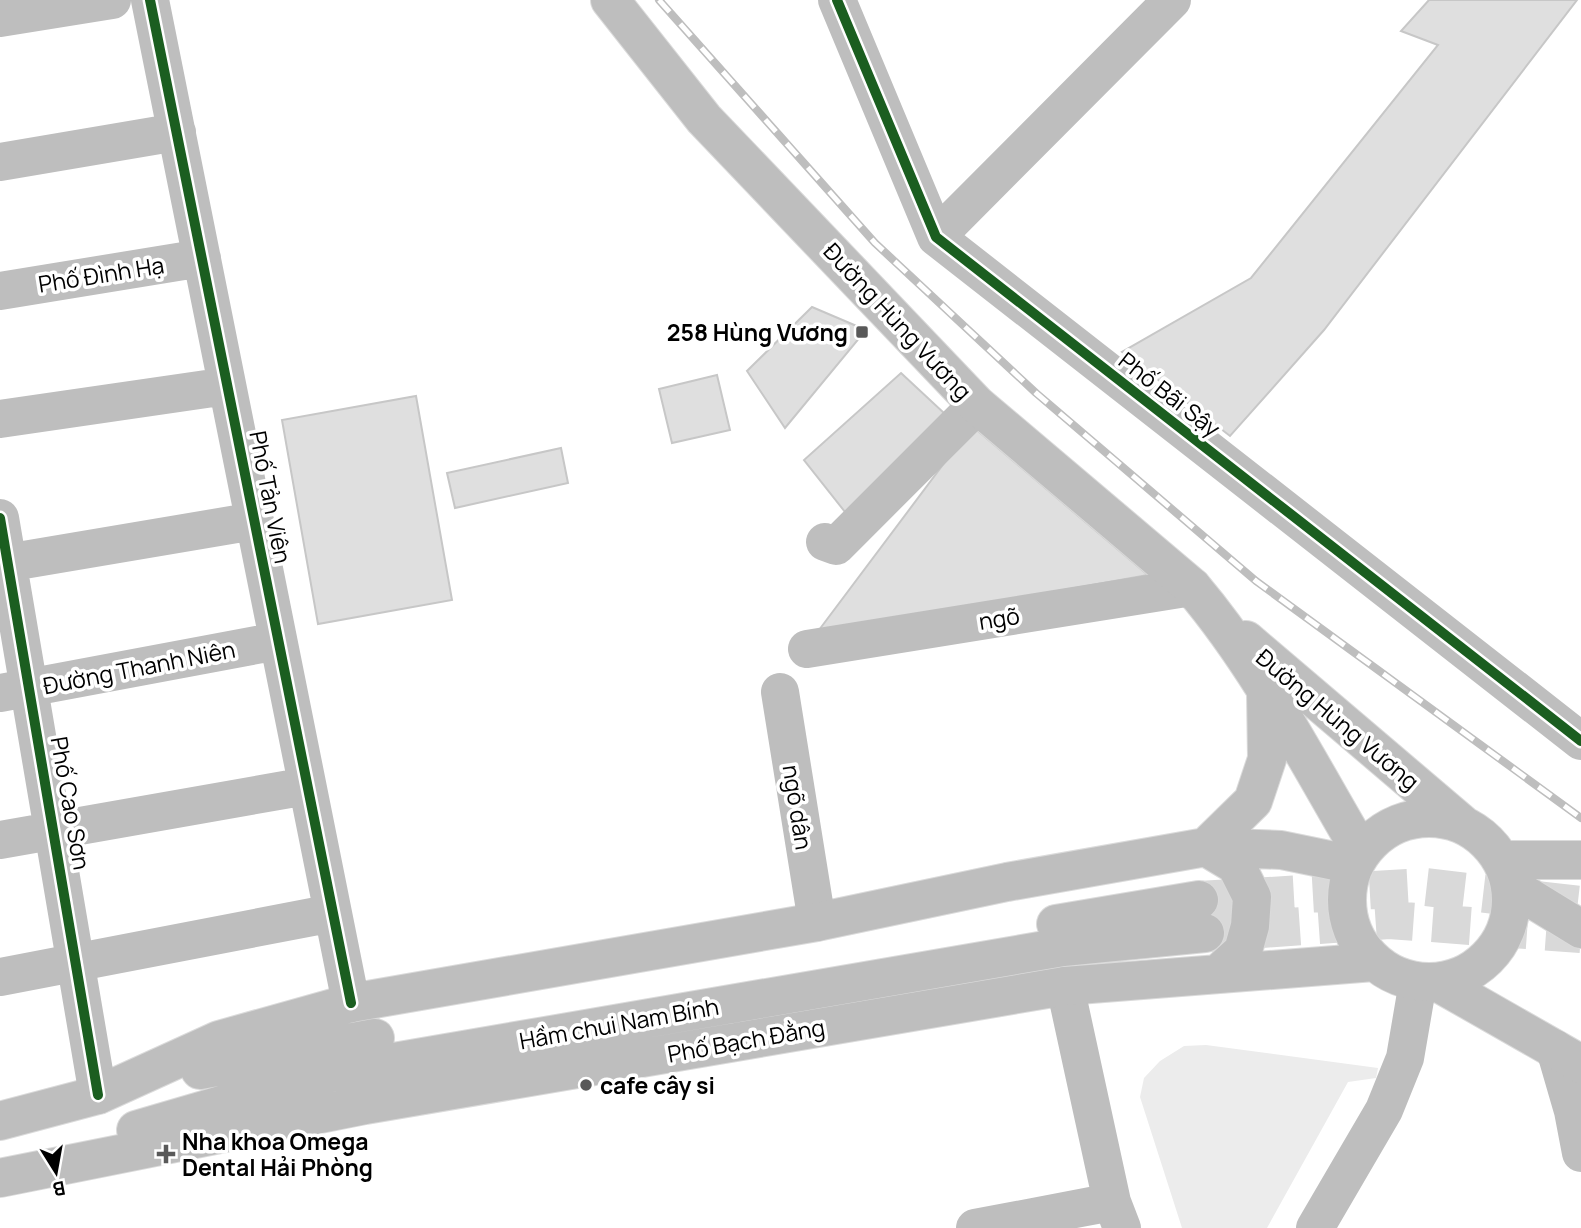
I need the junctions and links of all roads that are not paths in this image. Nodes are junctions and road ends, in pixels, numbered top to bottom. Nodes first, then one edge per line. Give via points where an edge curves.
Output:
1 (112, 0) edge
2 (150, 0) edge
3 (610, 0) edge
4 (1172, 0) edge
5 (844, 3) edge
6 (0, 18) edge
7 (177, 132) junction
8 (0, 162) edge
9 (936, 237) junction
10 (202, 257) junction
11 (0, 291) edge
12 (227, 386) junction
13 (977, 405) junction
14 (0, 419) edge
15 (0, 519) edge
16 (255, 521) junction
17 (825, 542) dead end
18 (4, 563) edge
19 (1203, 600) junction
20 (278, 641) junction
21 (807, 649) dead end
22 (15, 691) edge
23 (780, 692) dead end
24 (1266, 694) junction
25 (1581, 741) edge
26 (307, 786) junction
27 (1462, 824) junction
28 (55, 831) junction
29 (0, 841) edge
30 (1206, 847) junction
31 (1357, 858) junction
32 (1581, 860) edge
33 (1506, 873) junction
34 (333, 913) junction
35 (817, 922) junction
36 (1581, 929) edge
37 (78, 962) junction
38 (1374, 962) junction
39 (1218, 974) junction
40 (0, 977) edge
41 (1427, 982) junction
42 (1065, 986) junction
43 (351, 1003) junction
44 (1568, 1056) edge
45 (98, 1095) junction
46 (0, 1121) edge
47 (1581, 1153) edge
48 (48, 1169) junction
49 (0, 1178) edge
50 (1117, 1215) edge
51 (971, 1219) edge
52 (1315, 1228) edge

1 - 6 main road
2 - 7 main road, Phố Tản Viên
3 - 13 main road, Đường Hùng Vương via 704,119
4 - 9 main road
5 - 9 main road, Phố Bãi Sậy
7 - 8 main road
7 - 10 main road, Phố Tản Viên
9 - 25 main road, Phố Bãi Sậy
10 - 11 main road, Phố Đình Hạ
10 - 12 main road, Phố Tản Viên
12 - 14 main road
12 - 16 main road, Phố Tản Viên
13 - 17 main road via 836,546
13 - 19 main road, Đường Hùng Vương
15 - 18 main road, Phố Cao Sơn
16 - 18 main road
16 - 20 main road, Phố Tản Viên
18 - 22 main road, Phố Cao Sơn
19 - 21 main road, ngõ
19 - 24 main road, Đường Hùng Vương
19 - 27 main road, Đường Hùng Vương
20 - 22 main road, Đường Thanh Niên
20 - 26 main road, Phố Tản Viên
22 - 28 main road, Phố Cao Sơn
23 - 35 main road, ngõ dân
24 - 30 main road via 1267,759 1253,801
24 - 31 main road, Đường Hùng Vương
26 - 28 main road
26 - 34 main road, Phố Tản Viên
27 - 31 main road via 1418,818 1386,830
27 - 33 main road via 1485,839
28 - 29 main road
28 - 37 main road, Phố Cao Sơn
30 - 31 main road
30 - 35 main road
30 - 39 main road via 1236,865 1252,897 1243,951
31 - 38 main road via 1345,898 1348,922
32 - 33 main road
33 - 36 main road
33 - 41 main road via 1511,909 1494,950 1459,977
34 - 37 main road
34 - 43 main road, Phố Tản Viên
35 - 43 main road
37 - 40 main road
37 - 45 main road, Phố Cao Sơn
38 - 39 main road, Phố Bạch Đằng
38 - 41 main road via 1394,975
39 - 42 main road, Phố Bạch Đằng
41 - 44 main road
41 - 52 main road via 1384,1110
42 - 48 main road, Phố Bạch Đằng via 379,1102
42 - 50 main road
43 - 45 main road via 219,1040
44 - 47 main road
45 - 46 main road
45 - 48 main road, Hầm chui Nam Bính via 225,1063 1202,917 1063,947 330,1073 152,1123
48 - 49 main road, Phố Bạch Đằng
50 - 51 main road

